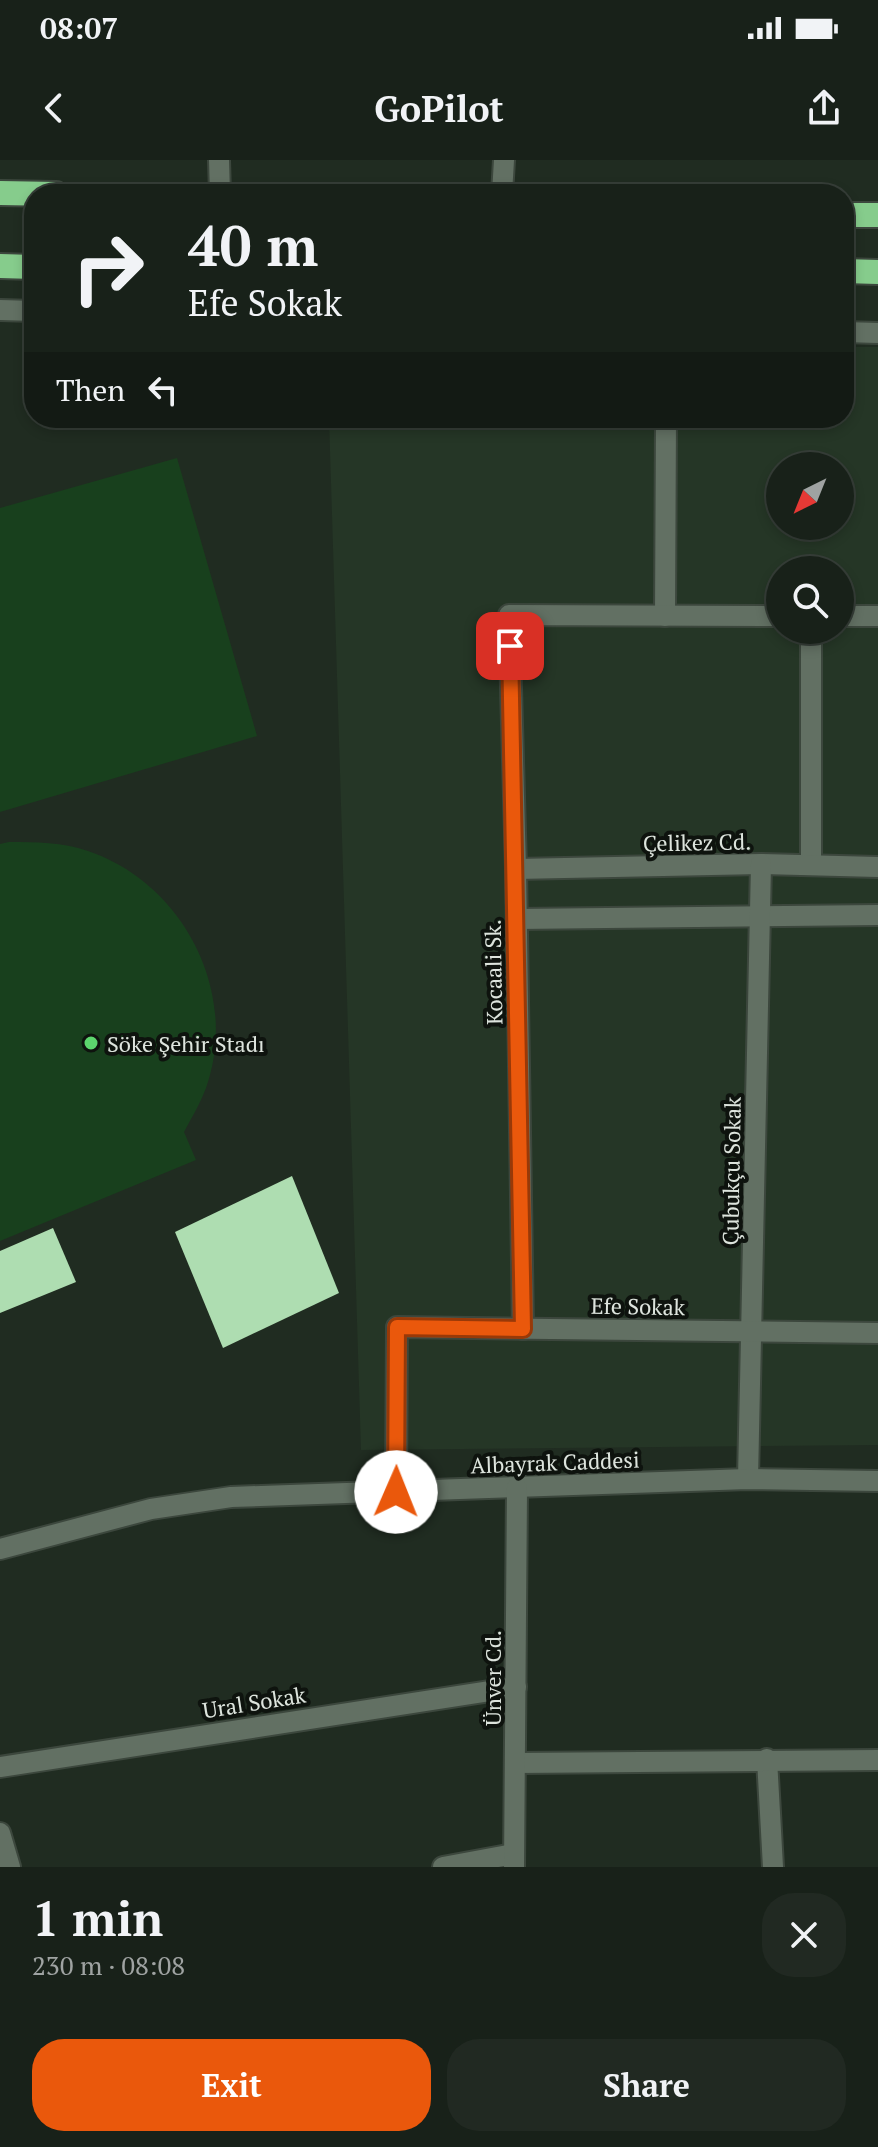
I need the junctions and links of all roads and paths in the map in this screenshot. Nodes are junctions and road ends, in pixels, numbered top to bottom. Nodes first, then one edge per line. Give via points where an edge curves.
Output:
1 (219, 160) edge
2 (504, 160) edge
3 (220, 184) edge
4 (503, 184) edge
5 (0, 193) edge
6 (24, 193) edge
7 (854, 215) edge
8 (878, 215) edge
9 (0, 266) edge
10 (24, 267) edge
11 (854, 271) edge
12 (878, 272) edge
13 (0, 310) edge
14 (24, 311) edge
15 (854, 332) edge
16 (878, 333) edge
17 (666, 428) edge
18 (665, 616) junction
19 (766, 616) edge
20 (854, 616) edge
21 (878, 616) edge
22 (811, 644) edge
23 (761, 864) junction
24 (811, 864) junction
25 (878, 867) edge
26 (516, 869) junction
27 (878, 915) edge
28 (760, 918) junction
29 (517, 919) junction
30 (523, 1329) junction
31 (751, 1331) junction
32 (878, 1333) edge
33 (748, 1479) junction
34 (878, 1481) edge
35 (517, 1488) junction
36 (396, 1492) junction
37 (0, 1549) edge
38 (516, 1687) junction
39 (767, 1759) junction
40 (878, 1760) edge
41 (516, 1763) junction
42 (0, 1767) edge
43 (0, 1833) edge
44 (514, 1860) edge
45 (10, 1867) edge
46 (443, 1867) edge
47 (773, 1867) edge

1 - 3 street
2 - 4 street
5 - 6 highway
7 - 8 highway
9 - 10 highway
11 - 12 highway
13 - 14 street
15 - 16 street
17 - 18 street
18 - 19 street
18 - 26 street, Kocaali Sk. via 509,615
20 - 21 street
22 - 24 street
23 - 24 street, Çelikez Cd.
23 - 26 street, Çelikez Cd.
23 - 28 street, Çubukçu Sokak
24 - 25 street, Çelikez Cd.
26 - 29 street, Kocaali Sk.
27 - 28 street
28 - 29 street
28 - 31 street, Çubukçu Sokak
29 - 30 street, Kocaali Sk.
30 - 31 street, Efe Sokak
30 - 36 street, Efe Sokak via 397,1327
31 - 32 street, Efe Sokak
31 - 33 street, Çubukçu Sokak
33 - 34 street, Albayrak Caddesi
33 - 35 street, Albayrak Caddesi
35 - 36 street, Albayrak Caddesi
35 - 38 street, Ünver Cd.
36 - 37 street, Albayrak Caddesi via 231,1497 151,1509
38 - 41 street, Ünver Cd.
38 - 42 street, Ural Sokak
39 - 40 street
39 - 41 street
39 - 47 street
41 - 44 street, Ünver Cd.
43 - 45 street
44 - 46 street

